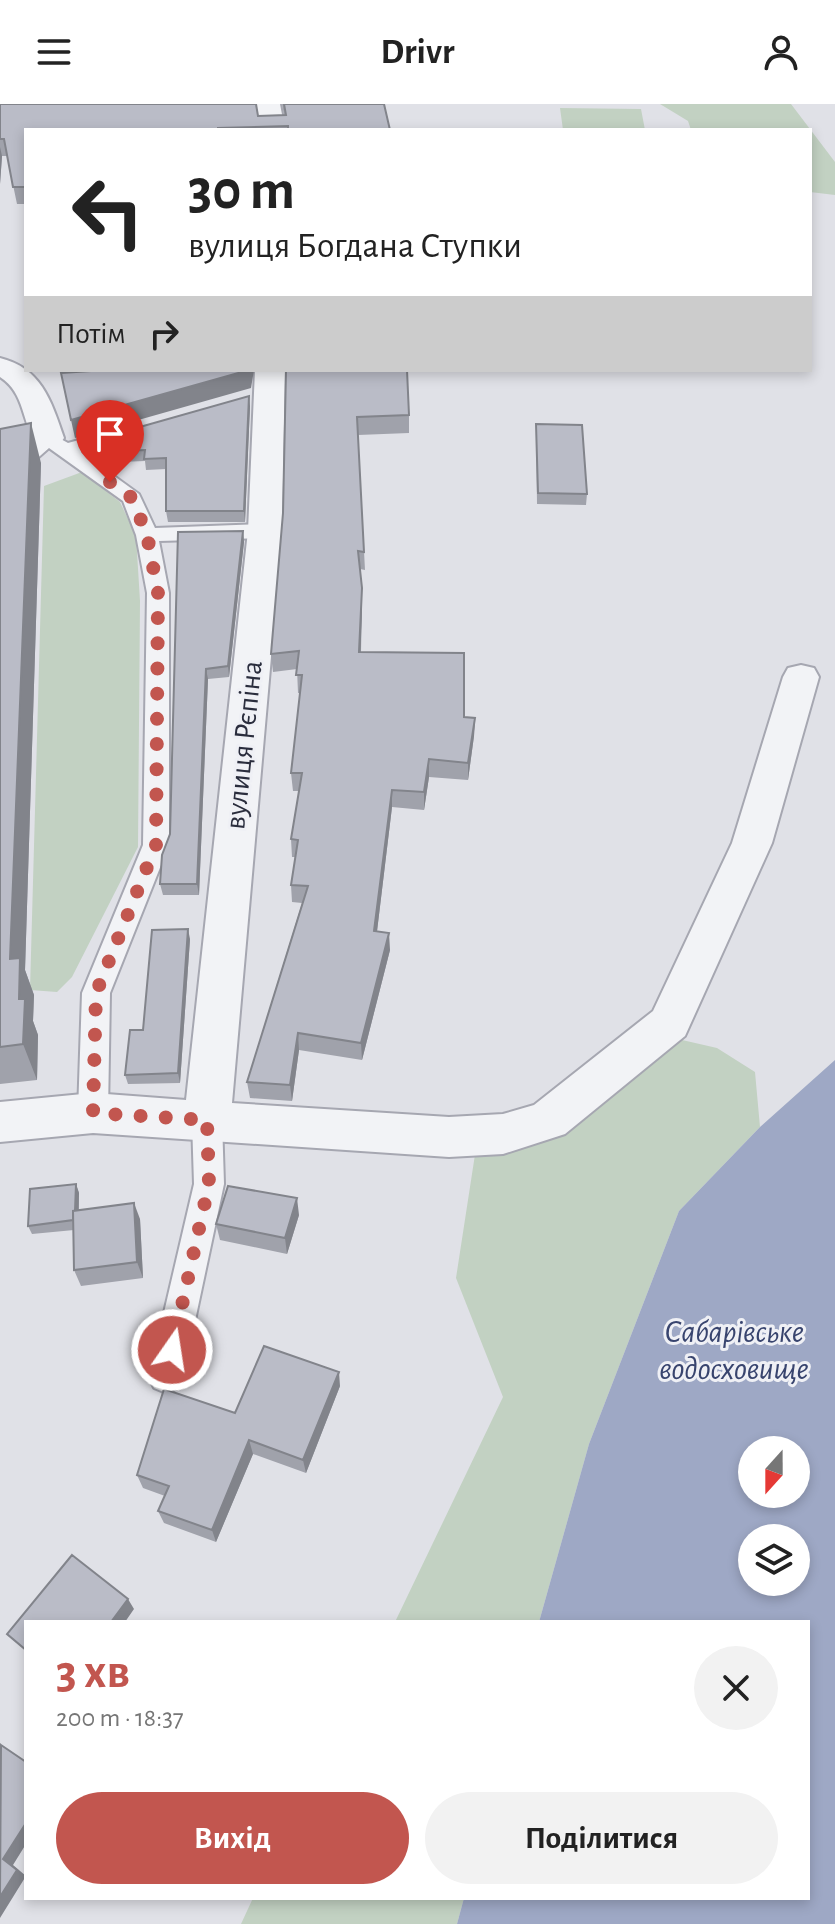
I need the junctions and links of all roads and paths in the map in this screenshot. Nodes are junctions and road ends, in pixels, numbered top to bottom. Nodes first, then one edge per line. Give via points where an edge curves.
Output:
1 (268, 104) edge
2 (273, 128) edge
3 (0, 367) edge
4 (265, 386) edge
5 (160, 423) edge
6 (56, 444) junction
7 (0, 462) edge
8 (265, 531) junction
9 (147, 535) junction
10 (801, 677) dead end
11 (93, 1113) junction
12 (207, 1120) junction
13 (0, 1122) edge
14 (166, 1377) dead end

1 - 2 street
3 - 6 street via 14,371 33,389
4 - 8 street, вулиця Рєпіна
5 - 6 lane
6 - 7 lane via 25,459
6 - 9 lane via 132,498
8 - 9 lane
8 - 12 street, вулиця Рєпіна
9 - 11 lane via 158,593 156,845 96,993
10 - 12 street via 752,843 669,1023 549,1120 503,1134 449,1137
11 - 12 street
11 - 13 street
12 - 14 lane via 209,1184

